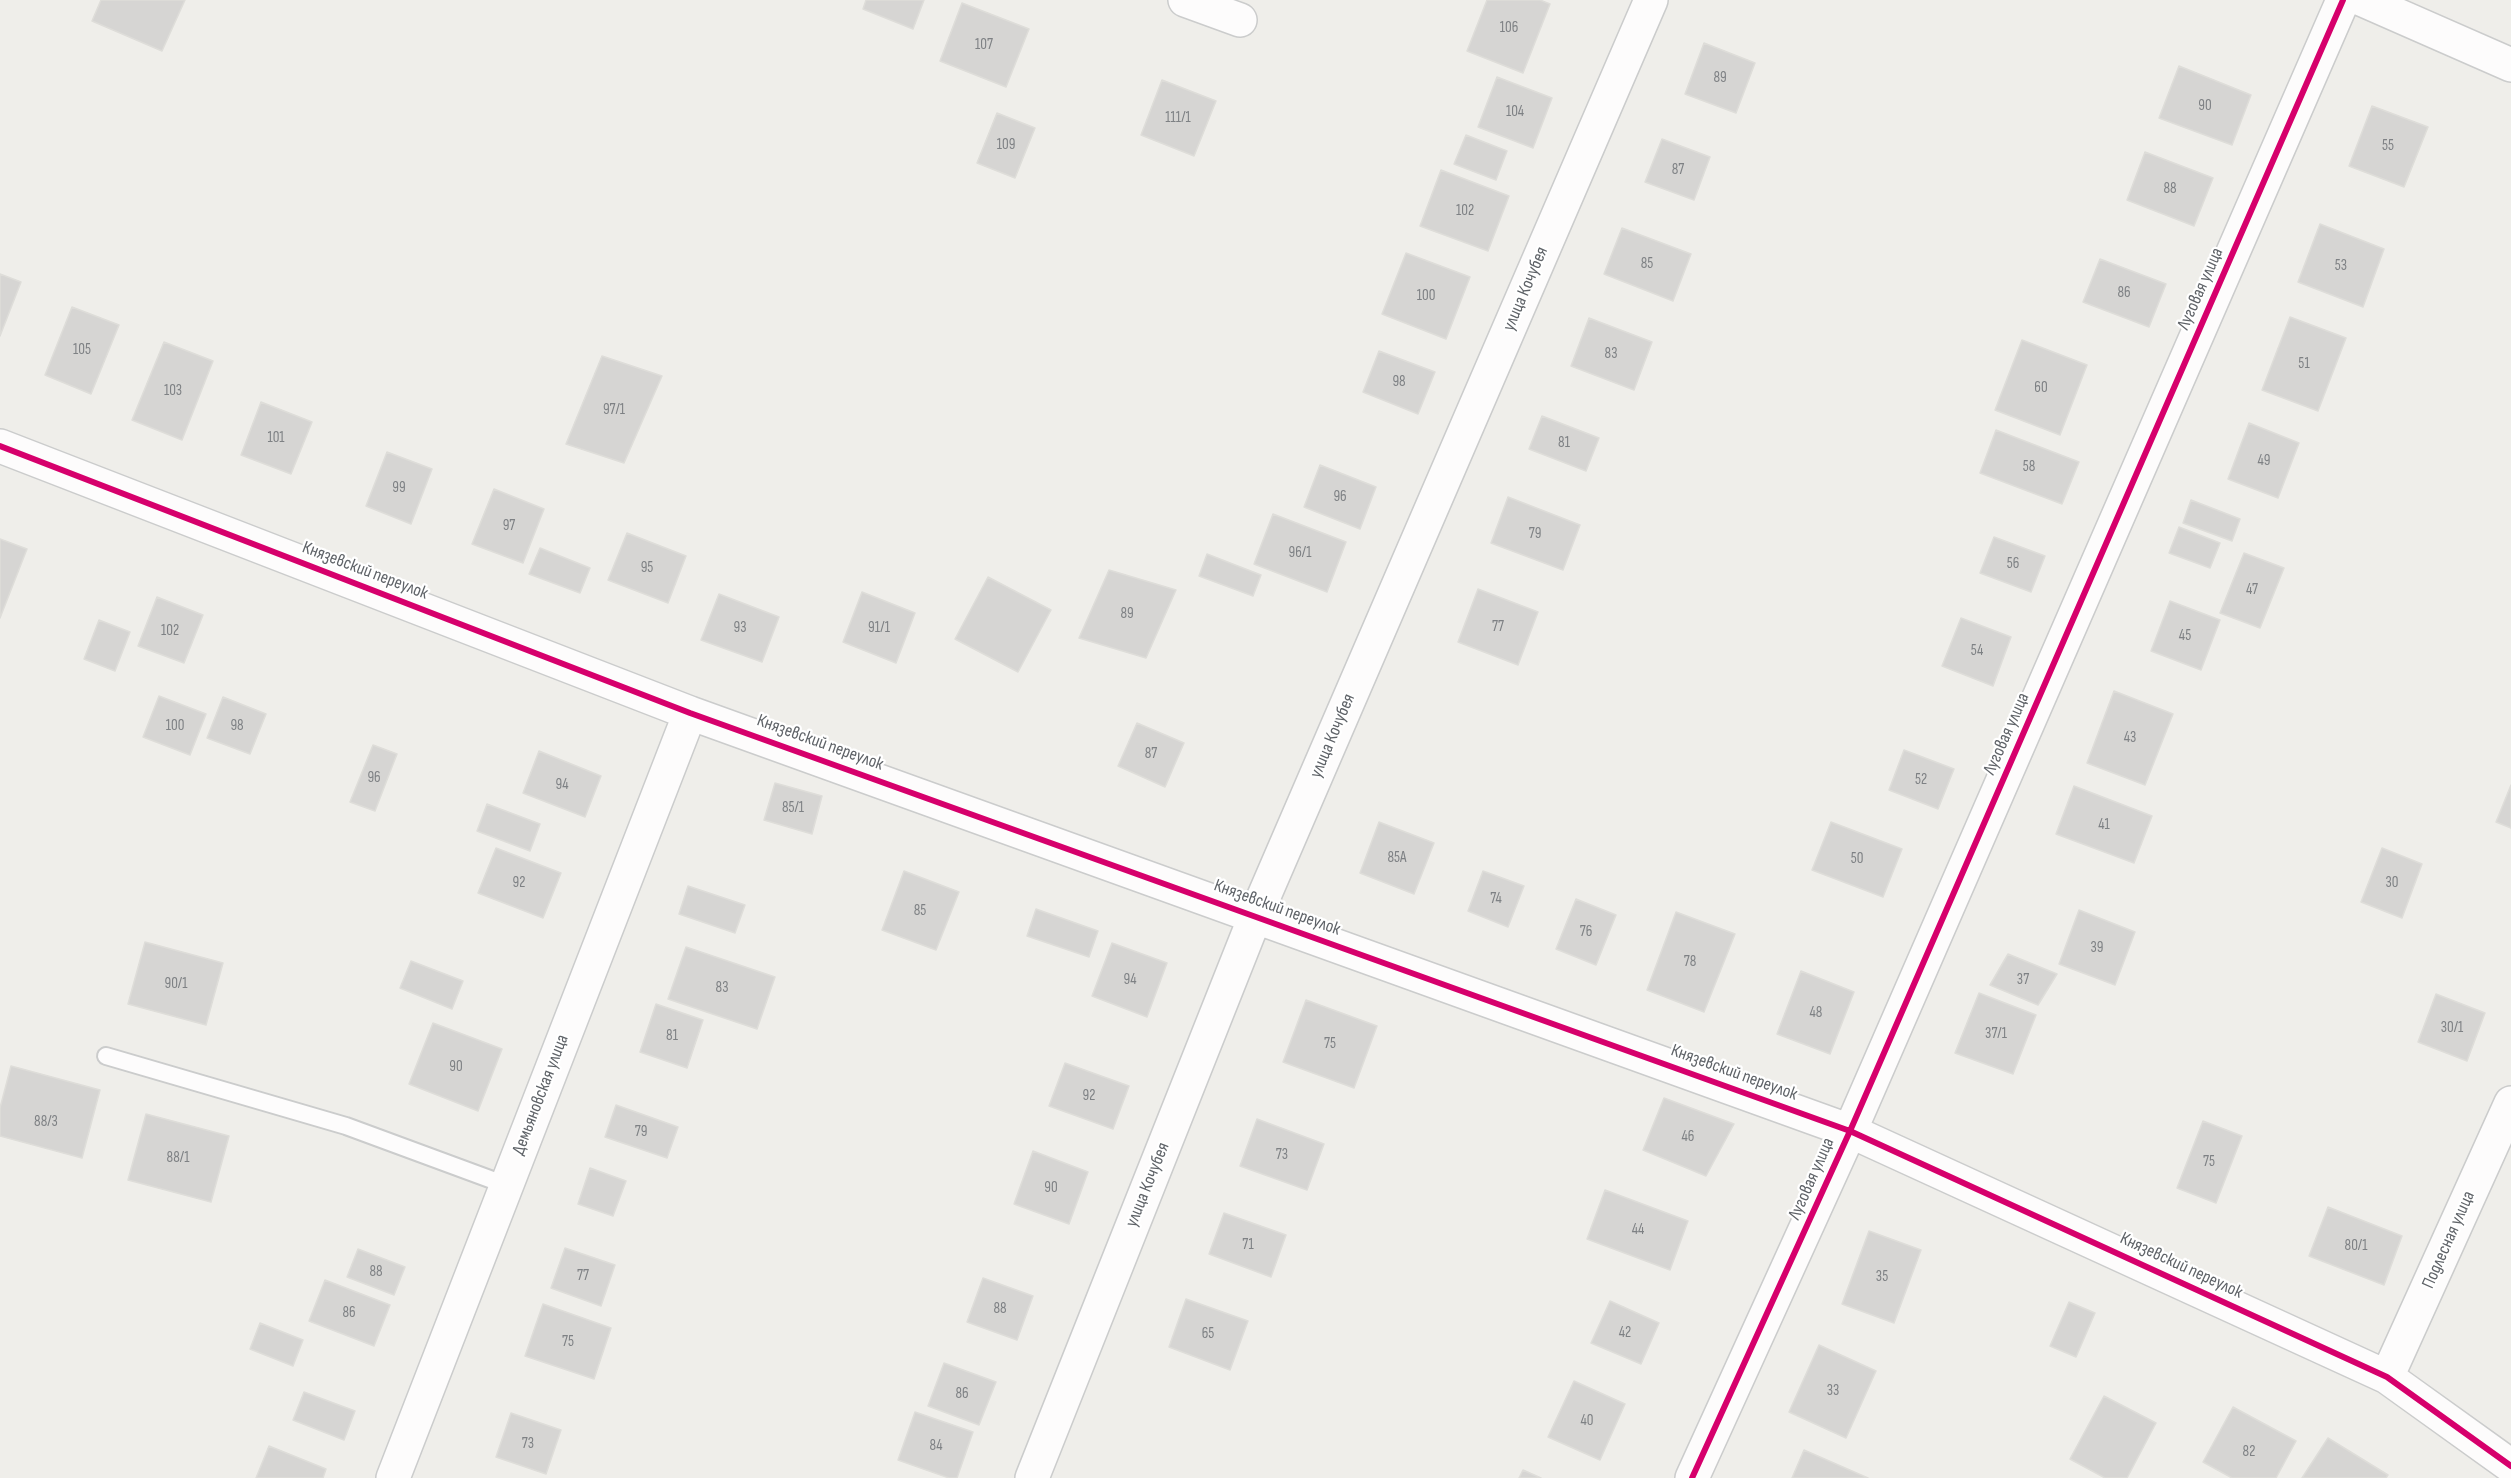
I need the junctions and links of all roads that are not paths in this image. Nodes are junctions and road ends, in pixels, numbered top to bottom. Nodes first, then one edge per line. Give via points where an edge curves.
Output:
1 (1185, 0) edge
2 (1652, 0) edge
3 (2343, 0) edge
4 (2363, 0) edge
5 (1240, 20) dead end
6 (2511, 65) edge
7 (0, 446) edge
8 (690, 712) junction
9 (1255, 917) junction
10 (106, 1056) dead end
11 (2511, 1103) edge
12 (1850, 1131) junction
13 (506, 1185) junction
14 (2387, 1377) junction
15 (2511, 1466) edge
16 (393, 1478) edge
17 (1032, 1478) edge
18 (1692, 1478) edge

1 - 5 street
2 - 9 street, улица Кочубея
3 - 12 street, Луговая улица
4 - 6 street
7 - 8 street, Князевский переулок
8 - 9 street, Князевский переулок
8 - 13 street, Демьяновская улица
9 - 12 street, Князевский переулок
9 - 17 street, улица Кочубея
10 - 13 lane via 346,1126
11 - 14 street, Подлесная улица
12 - 14 street, Князевский переулок
12 - 18 street, Луговая улица
13 - 16 street, Демьяновская улица
14 - 15 street, Князевский переулок

